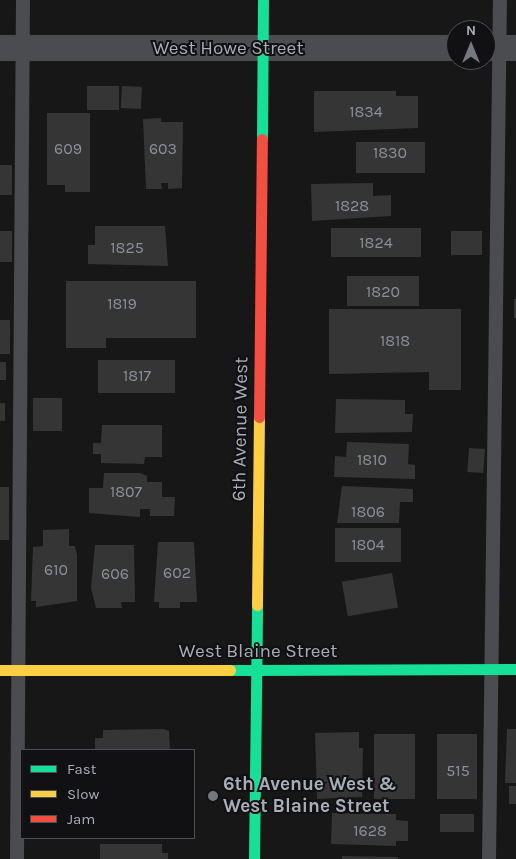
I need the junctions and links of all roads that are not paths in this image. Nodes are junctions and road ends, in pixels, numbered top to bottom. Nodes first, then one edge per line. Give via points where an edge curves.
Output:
1 (23, 0) edge
2 (263, 0) edge
3 (500, 0) edge
4 (11, 48) edge
5 (446, 48) edge
6 (500, 48) edge
7 (262, 50) junction
8 (490, 669) junction
9 (516, 669) edge
10 (0, 670) edge
11 (20, 670) junction
12 (255, 670) junction
13 (17, 859) edge
14 (254, 859) edge
15 (489, 859) edge

1 - 4 lane
2 - 7 street, 6th Avenue West
3 - 6 lane
4 - 7 street, West Howe Street
4 - 11 lane
5 - 7 street, West Howe Street
6 - 8 lane
7 - 12 street, 6th Avenue West
8 - 9 street, West Blaine Street
8 - 12 street, West Blaine Street
8 - 15 lane
10 - 11 street, West Blaine Street
11 - 12 street, West Blaine Street
11 - 13 lane
12 - 14 street, 6th Avenue West

